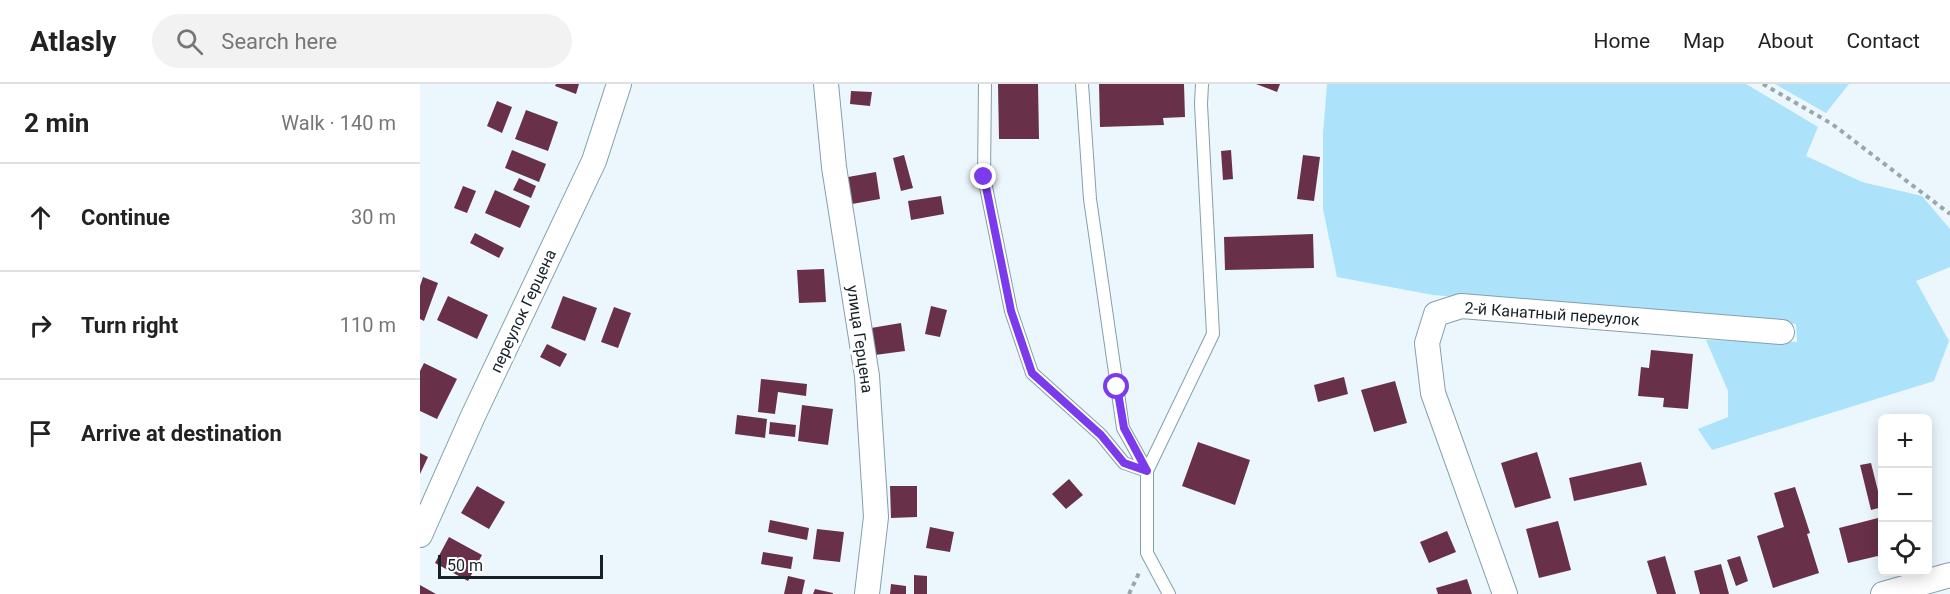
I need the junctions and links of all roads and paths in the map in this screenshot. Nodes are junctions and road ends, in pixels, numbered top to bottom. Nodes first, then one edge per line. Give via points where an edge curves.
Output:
1 (619, 84) edge
2 (826, 84) edge
3 (985, 84) edge
4 (1082, 84) edge
5 (1202, 84) edge
6 (1763, 84) edge
7 (1950, 214) edge
8 (1782, 332) dead end
9 (1147, 471) junction
10 (420, 535) edge
11 (1950, 575) edge
12 (867, 594) edge
13 (1169, 594) edge
14 (1505, 594) edge
15 (1883, 594) edge

1 - 10 street, переулок Герцена via 594,160
2 - 12 street, улица Герцена via 834,167 867,376 876,517
3 - 9 lane via 984,177 1011,311 1032,373 1101,435 1124,463
4 - 9 lane via 1090,199 1124,428
5 - 9 lane via 1213,334
6 - 7 path via 1832,124
8 - 14 street, 2-й Канатный переулок via 1461,306 1436,314 1427,343 1433,393
9 - 13 lane via 1147,553
11 - 15 street

